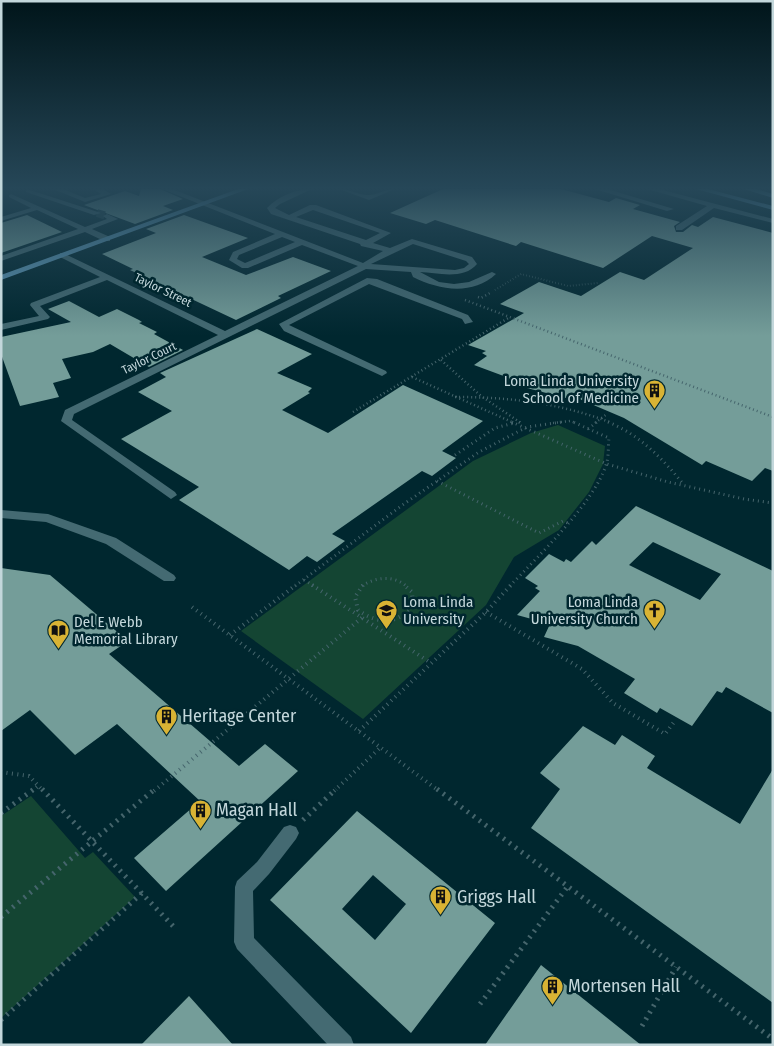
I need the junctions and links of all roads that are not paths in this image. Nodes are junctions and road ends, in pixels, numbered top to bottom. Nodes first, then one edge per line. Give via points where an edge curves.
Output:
1 (62, 238) edge
2 (102, 238) edge
3 (113, 238) edge
4 (272, 238) edge
5 (291, 238) edge
6 (347, 238) edge
7 (377, 238) edge
8 (107, 240) junction
9 (302, 242) junction
10 (364, 244) junction
11 (390, 251) junction
12 (63, 255) junction
13 (1, 259) edge
14 (365, 266) junction
15 (415, 270) junction
16 (355, 271) junction
17 (492, 274) dead end
18 (107, 277) junction
19 (1, 278) edge
20 (374, 281) junction
21 (468, 322) dead end
22 (1, 327) edge
23 (225, 334) junction
24 (382, 373) dead end
25 (171, 495) dead end
26 (1, 514) edge
27 (169, 578) dead end
28 (290, 833) road end
29 (343, 1045) edge

1 - 13 street
2 - 8 street
3 - 8 main road
4 - 9 street via 236,254 233,260 245,266
5 - 9 street
6 - 10 street
7 - 10 street
8 - 12 main road
9 - 14 street
10 - 11 street
11 - 14 street, Taylor Court via 368,261
11 - 15 street, Taylor Court via 407,243 419,242 469,259 473,264 467,270 455,272
12 - 18 street, Taylor Street
12 - 19 main road
14 - 15 street
14 - 16 street, Taylor Court
15 - 17 street via 416,275 424,279 451,287 464,287
16 - 20 street via 374,278
16 - 23 street, Taylor Court
18 - 22 street via 34,305 45,317
18 - 23 street, Taylor Street
20 - 21 street via 465,317
20 - 24 street via 367,281 284,324 287,329
23 - 25 street, Taylor Court via 70,412 66,421
26 - 27 street via 48,518 111,540
28 - 29 street via 244,887 244,942

